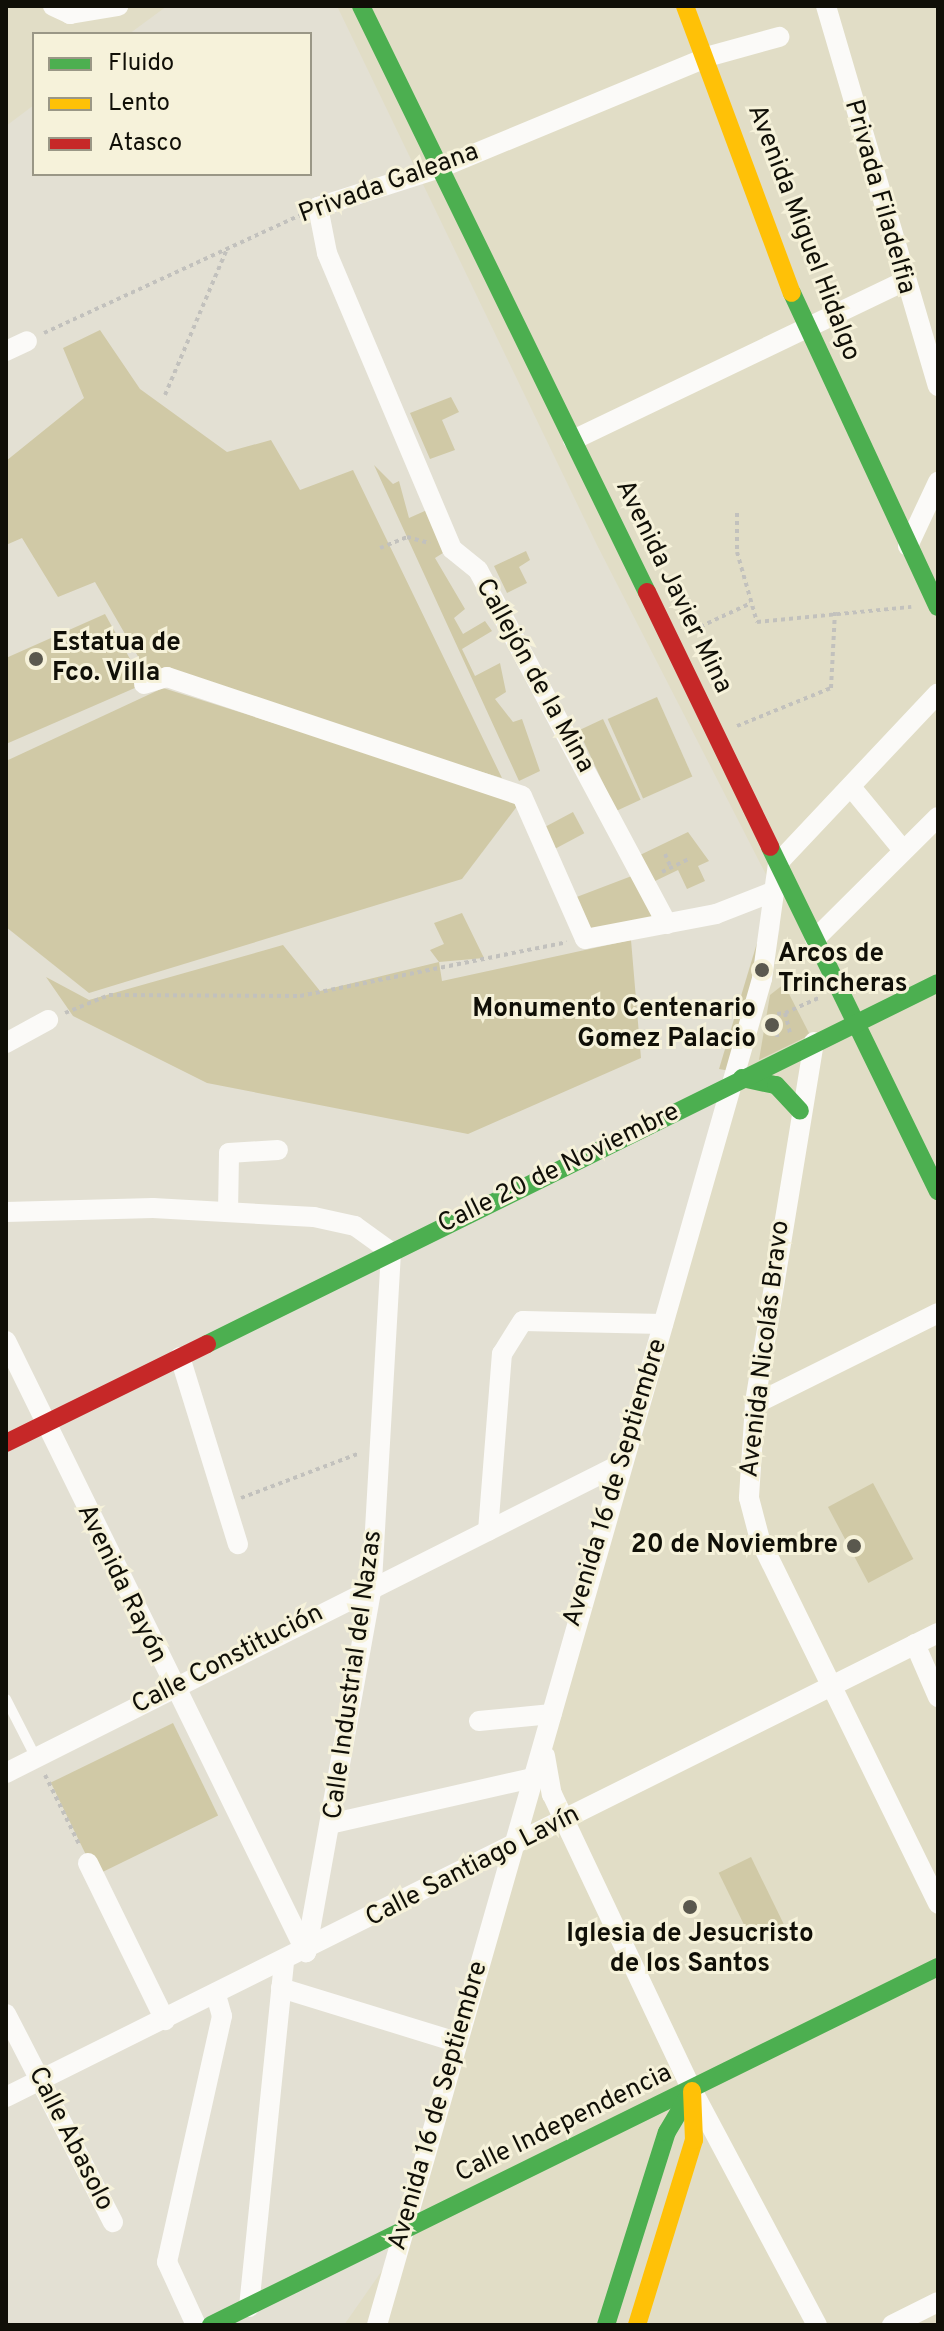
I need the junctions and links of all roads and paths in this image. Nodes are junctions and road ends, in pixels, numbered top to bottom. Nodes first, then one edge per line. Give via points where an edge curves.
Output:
1 (53, 6) edge
2 (118, 6) edge
3 (361, 6) edge
4 (685, 6) edge
5 (826, 6) edge
6 (779, 37) dead end
7 (710, 56) junction
8 (440, 168) junction
9 (318, 207) junction
10 (227, 248) junction
11 (903, 282) junction
12 (804, 325) junction
13 (27, 341) joint
14 (6, 351) edge
15 (938, 386) edge
16 (165, 395) dead end
17 (573, 440) junction
18 (938, 482) edge
19 (737, 513) dead end
20 (445, 533) junction
21 (908, 546) junction
22 (380, 548) dead end
23 (749, 604) junction
24 (938, 606) edge
25 (835, 612) junction
26 (670, 640) junction
27 (144, 684) dead end
28 (938, 693) edge
29 (716, 735) junction
30 (851, 787) junction
31 (938, 817) edge
32 (903, 850) junction
33 (665, 854) dead end
34 (691, 858) dead end
35 (683, 862) junction
36 (778, 863) junction
37 (671, 868) junction
38 (687, 870) dead end
39 (645, 880) junction
40 (772, 892) junction
41 (667, 924) junction
42 (585, 939) junction
43 (815, 939) junction
44 (938, 983) edge
45 (840, 988) junction
46 (785, 1013) junction
47 (48, 1020) joint
48 (856, 1022) junction
49 (777, 1033) dead end
50 (790, 1035) dead end
51 (814, 1042) junction
52 (6, 1043) edge
53 (736, 1081) junction
54 (800, 1111) junction
55 (278, 1150) dead end
56 (938, 1191) edge
57 (6, 1212) edge
58 (228, 1212) junction
59 (391, 1252) junction
60 (938, 1313) edge
61 (663, 1324) junction
62 (6, 1341) edge
63 (180, 1357) junction
64 (755, 1404) junction
65 (43, 1425) junction
66 (6, 1443) edge
67 (381, 1445) junction
68 (623, 1463) junction
69 (223, 1505) junction
70 (488, 1531) junction
71 (238, 1544) dead end
72 (372, 1586) junction
73 (938, 1633) edge
74 (915, 1644) junction
75 (831, 1686) junction
76 (172, 1690) junction
77 (938, 1697) edge
78 (6, 1699) edge
79 (552, 1714) junction
80 (479, 1721) dead end
81 (544, 1752) junction
82 (36, 1758) junction
83 (6, 1773) edge
84 (536, 1777) junction
85 (566, 1819) junction
86 (334, 1823) junction
87 (511, 1849) junction
88 (88, 1863) joint
89 (938, 1904) edge
90 (306, 1952) junction
91 (284, 1962) junction
92 (938, 1967) edge
93 (281, 1988) junction
94 (216, 1995) junction
95 (6, 2014) edge
96 (165, 2020) junction
97 (457, 2042) junction
98 (40, 2080) junction
99 (692, 2090) junction
100 (6, 2097) edge
101 (113, 2222) dead end
102 (403, 2232) junction
103 (938, 2302) edge
104 (249, 2307) junction
105 (221, 2323) edge
106 (196, 2325) edge
107 (377, 2325) edge
108 (606, 2325) edge
109 (637, 2325) edge
110 (817, 2325) edge
111 (892, 2325) edge

1 - 2 street via 70,14
3 - 8 main road, Avenida Javier Mina
4 - 7 main road, Avenida Miguel Hidalgo
5 - 11 street, Privada Filadelfia
6 - 7 street, Privada Galeana
7 - 8 street, Privada Galeana
7 - 12 main road, Avenida Miguel Hidalgo
8 - 9 street, Privada Galeana
8 - 17 main road, Avenida Javier Mina
9 - 10 path, Privada Galeana
9 - 20 street, Callejón de la Mina via 327,253
10 - 13 path, Privada Galeana
10 - 16 path
11 - 12 street
11 - 15 street, Privada Filadelfia
12 - 17 street
12 - 21 main road, Avenida Miguel Hidalgo
13 - 14 street
17 - 26 main road, Avenida Javier Mina
18 - 21 street
19 - 23 path
20 - 22 path via 432,543 407,537
20 - 39 street, Callejón de la Mina via 452,549 478,570
21 - 24 main road, Avenida Miguel Hidalgo
23 - 25 path via 760,623
23 - 26 path
24 - 25 path
25 - 29 path via 831,688
26 - 29 main road, Avenida Javier Mina
27 - 42 street via 167,677 522,796
28 - 30 street
29 - 36 main road, Avenida Javier Mina
30 - 32 street
30 - 36 street
31 - 32 street
32 - 43 street
33 - 37 path
34 - 35 path
35 - 37 path
35 - 38 path
36 - 40 street, Avenida 16 de Septiembre
36 - 43 main road, Avenida Javier Mina
37 - 39 path
39 - 41 street, Callejón de la Mina
40 - 41 street
40 - 53 street, Avenida 16 de Septiembre via 762,979
41 - 42 street
42 - 47 path via 439,962 300,996 109,995
43 - 45 main road, Avenida Javier Mina
44 - 48 main road, Calle 20 de Noviembre
45 - 46 path
45 - 48 main road, Avenida Javier Mina
46 - 49 path via 777,1014
46 - 50 path
47 - 52 street
48 - 51 main road, Calle 20 de Noviembre
48 - 56 main road, Avenida Javier Mina
51 - 53 main road, Calle 20 de Noviembre
51 - 54 street, Avenida Nicolás Bravo
53 - 54 main road via 776,1085
53 - 59 main road, Calle 20 de Noviembre
53 - 61 street, Avenida 16 de Septiembre
54 - 64 street, Avenida Nicolás Bravo
55 - 58 street via 229,1153
57 - 58 street
58 - 59 street via 341,1221
59 - 63 main road, Calle 20 de Noviembre
59 - 67 street, Calle Industrial del Nazas
60 - 64 street
61 - 68 street, Avenida 16 de Septiembre
61 - 70 street via 523,1321 502,1354
62 - 65 street, Avenida Rayón
63 - 65 main road, Calle 20 de Noviembre
63 - 69 street
64 - 75 street, Avenida Nicolás Bravo via 752,1519
65 - 66 main road, Calle 20 de Noviembre
65 - 76 street, Avenida Rayón
67 - 69 path
67 - 72 street, Calle Industrial del Nazas
68 - 70 street, Calle Constitución
68 - 79 street, Avenida 16 de Septiembre
69 - 71 street
70 - 72 street, Calle Constitución
72 - 76 street, Calle Constitución
72 - 86 street, Calle Industrial del Nazas
73 - 74 street, Calle Santiago Lavín
74 - 75 street, Calle Santiago Lavín
74 - 77 street
75 - 85 street, Calle Santiago Lavín
75 - 89 street, Avenida Nicolás Bravo
76 - 82 street, Calle Constitución
76 - 90 street, Avenida Rayón
78 - 82 lane
79 - 80 street
79 - 81 street, Avenida 16 de Septiembre
81 - 84 street, Avenida 16 de Septiembre
81 - 85 street
82 - 83 street, Calle Constitución
82 - 88 path
84 - 86 street, Calle Santiago Lavín
84 - 87 street, Avenida 16 de Septiembre
85 - 87 street, Calle Santiago Lavín
85 - 99 street
86 - 90 street, Calle Industrial del Nazas
87 - 90 street, Calle Santiago Lavín
87 - 97 street, Avenida 16 de Septiembre
88 - 96 street
90 - 91 street, Calle Santiago Lavín
91 - 93 street
91 - 94 street, Calle Santiago Lavín
92 - 99 main road, Calle Independencia
93 - 97 street
93 - 104 street
94 - 96 street, Calle Santiago Lavín
94 - 106 street via 222,2016 167,2262
95 - 98 street, Calle Abasolo
96 - 98 street, Calle Santiago Lavín
97 - 102 street, Avenida 16 de Septiembre
98 - 100 street, Calle Santiago Lavín
98 - 101 street, Calle Abasolo
99 - 102 main road, Calle Independencia
99 - 108 main road via 667,2132
99 - 109 main road via 694,2140
99 - 110 street
102 - 104 main road, Calle Independencia
102 - 107 street, Avenida 16 de Septiembre
103 - 111 street
104 - 105 main road, Calle Independencia

